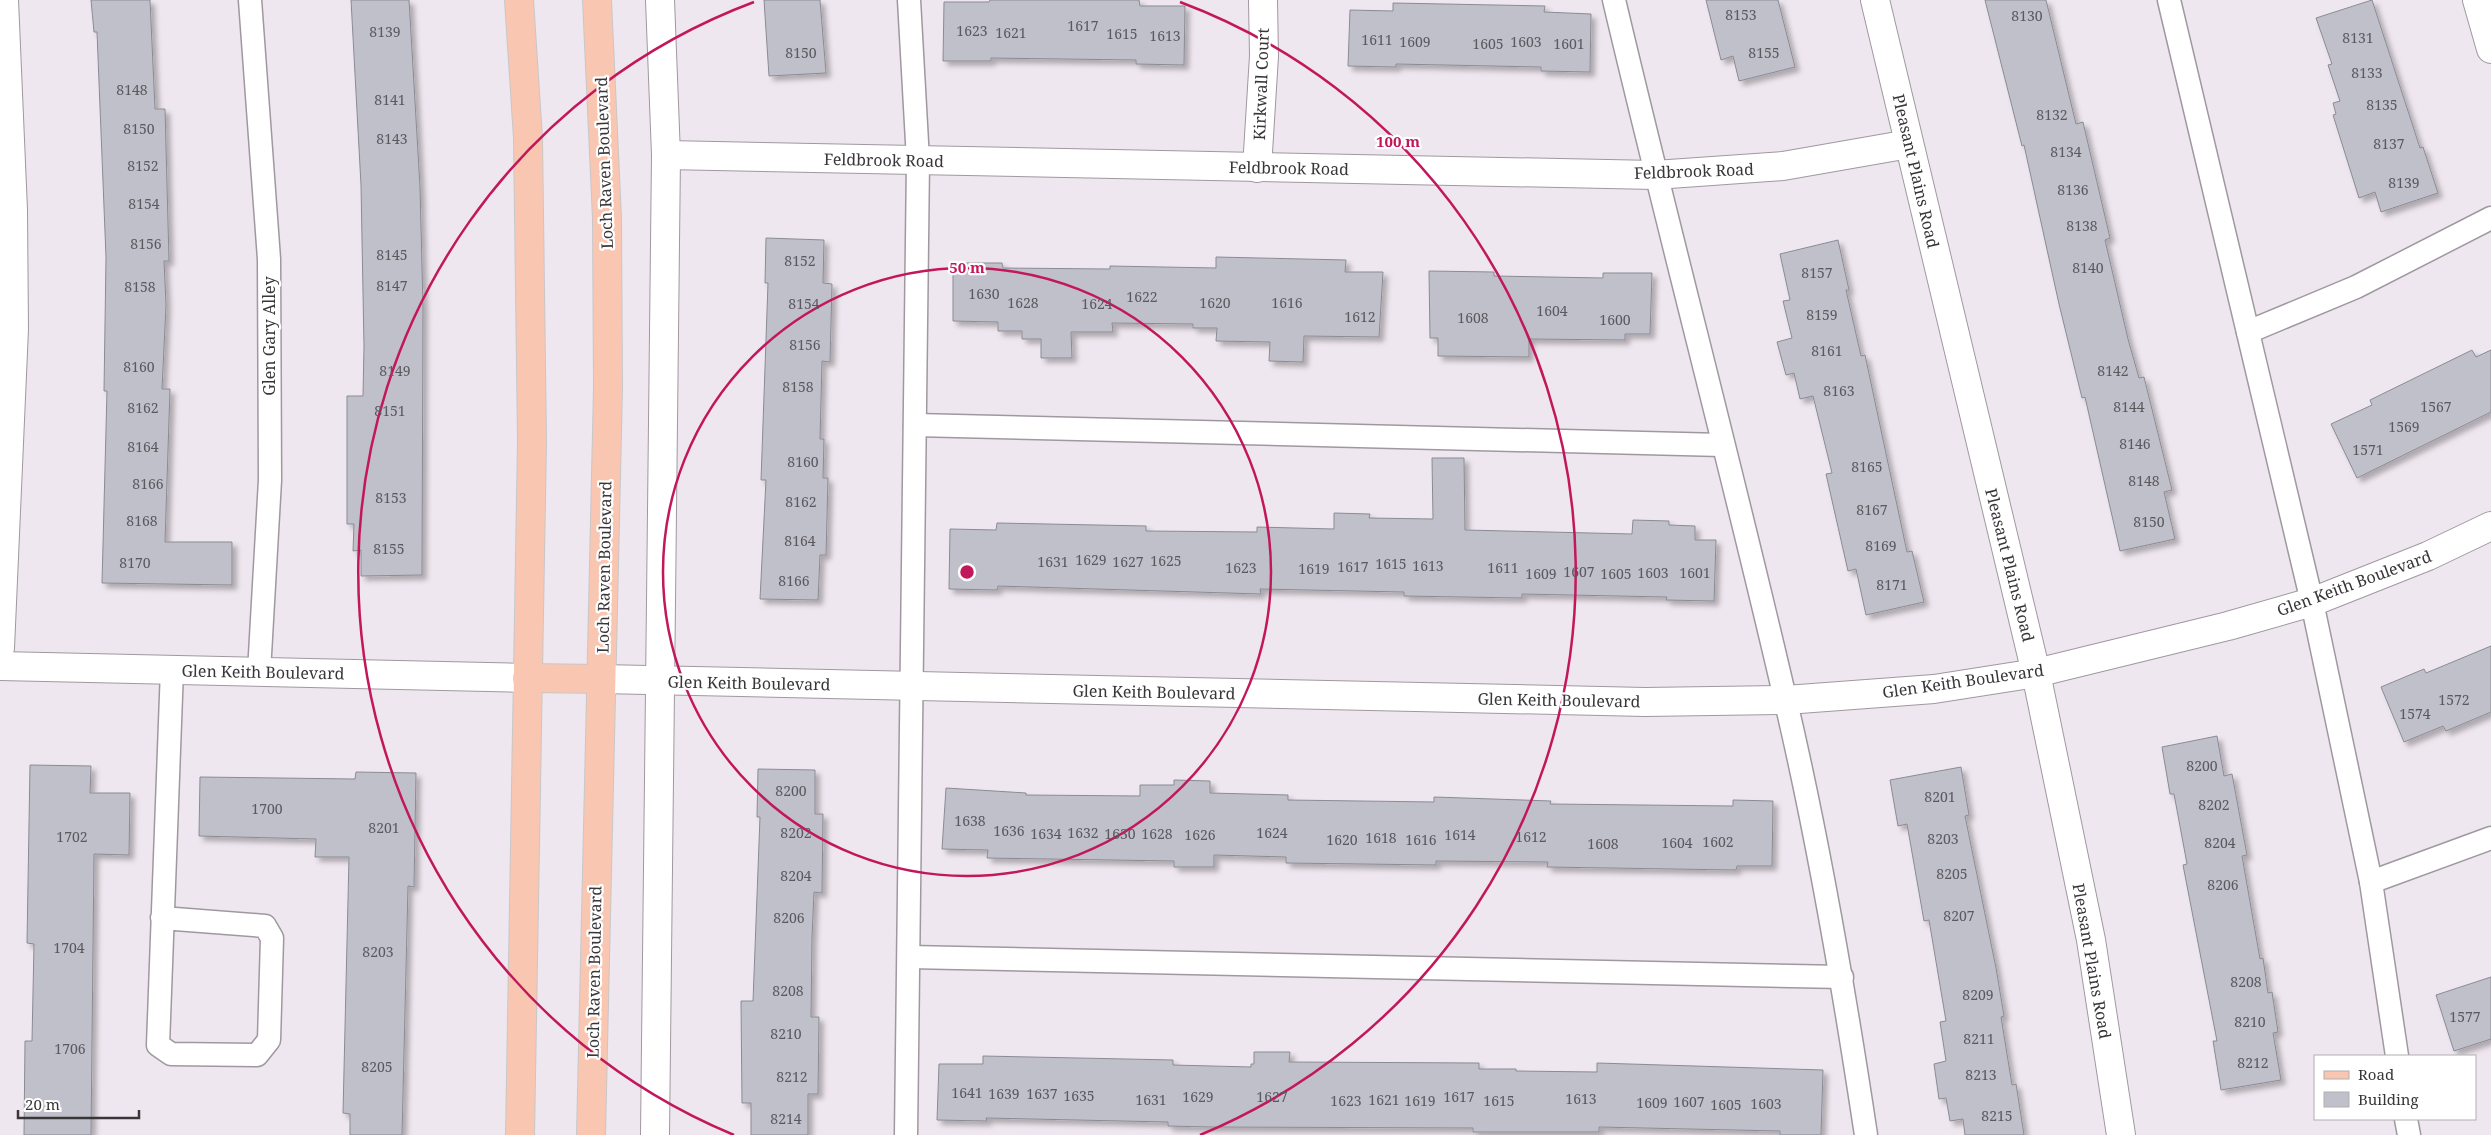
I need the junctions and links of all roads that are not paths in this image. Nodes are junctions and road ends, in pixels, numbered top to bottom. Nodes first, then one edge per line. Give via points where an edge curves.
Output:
1 (4, 0) edge
2 (250, 0) edge
3 (519, 0) edge
4 (597, 0) edge
5 (660, 0) edge
6 (909, 0) edge
7 (1262, 0) edge
8 (1614, 0) edge
9 (1875, 0) edge
10 (2169, 0) edge
11 (2477, 0) edge
12 (2491, 49) edge
13 (4, 77) edge
14 (1909, 144) junction
15 (666, 155) junction
16 (918, 160) junction
17 (1258, 168) junction
18 (1655, 175) junction
19 (2491, 218) edge
20 (2248, 332) junction
21 (915, 425) junction
22 (1722, 445) junction
23 (2491, 526) edge
24 (2312, 602) junction
25 (0, 648) edge
26 (0, 666) edge
27 (172, 670) junction
28 (259, 672) junction
29 (2036, 673) junction
30 (527, 678) junction
31 (601, 679) junction
32 (660, 681) junction
33 (912, 687) junction
34 (1786, 700) junction
35 (2491, 838) edge
36 (2371, 882) junction
37 (162, 918) junction
38 (909, 957) junction
39 (1842, 977) junction
40 (2397, 1055) edge
41 (2406, 1120) edge
42 (520, 1135) edge
43 (591, 1135) edge
44 (655, 1135) edge
45 (906, 1135) edge
46 (1866, 1135) edge
47 (2121, 1135) edge
48 (2409, 1135) edge

1 - 13 street
2 - 28 lane, Glen Gary Alley via 269,259 270,480
3 - 30 main road via 528,138 531,347
4 - 31 main road, Loch Raven Boulevard via 607,219 608,388
5 - 15 street
6 - 16 lane
7 - 17 street, Kirkwall Court via 1264,56
8 - 18 lane
9 - 14 street, Pleasant Plains Road
10 - 20 lane
11 - 12 street
13 - 25 street via 14,329
14 - 18 street, Feldbrook Road via 1783,166
14 - 29 street, Pleasant Plains Road
15 - 16 street, Feldbrook Road
15 - 32 street
16 - 17 street, Feldbrook Road
16 - 21 lane
17 - 18 street, Feldbrook Road
18 - 22 lane
19 - 20 lane via 2356,287
20 - 24 lane
21 - 22 lane
21 - 33 lane
22 - 34 lane
23 - 24 street, Glen Keith Boulevard via 2428,556
24 - 29 street, Glen Keith Boulevard
24 - 36 lane
26 - 27 street, Glen Keith Boulevard
27 - 28 street, Glen Keith Boulevard
27 - 37 lane
28 - 30 street, Glen Keith Boulevard
29 - 34 street, Glen Keith Boulevard via 1934,688
29 - 47 street, Pleasant Plains Road via 2091,940
30 - 31 main road
30 - 42 main road
31 - 32 street, Glen Keith Boulevard
31 - 43 main road, Loch Raven Boulevard
32 - 33 street, Glen Keith Boulevard
32 - 44 street
33 - 34 street, Glen Keith Boulevard via 1645,702
33 - 38 lane
34 - 39 lane
35 - 36 lane
36 - 40 lane
37 - 37 lane via 158,1045 171,1054 257,1055 269,1040 272,938 265,926
38 - 39 lane
38 - 45 lane
39 - 46 lane
41 - 48 lane

